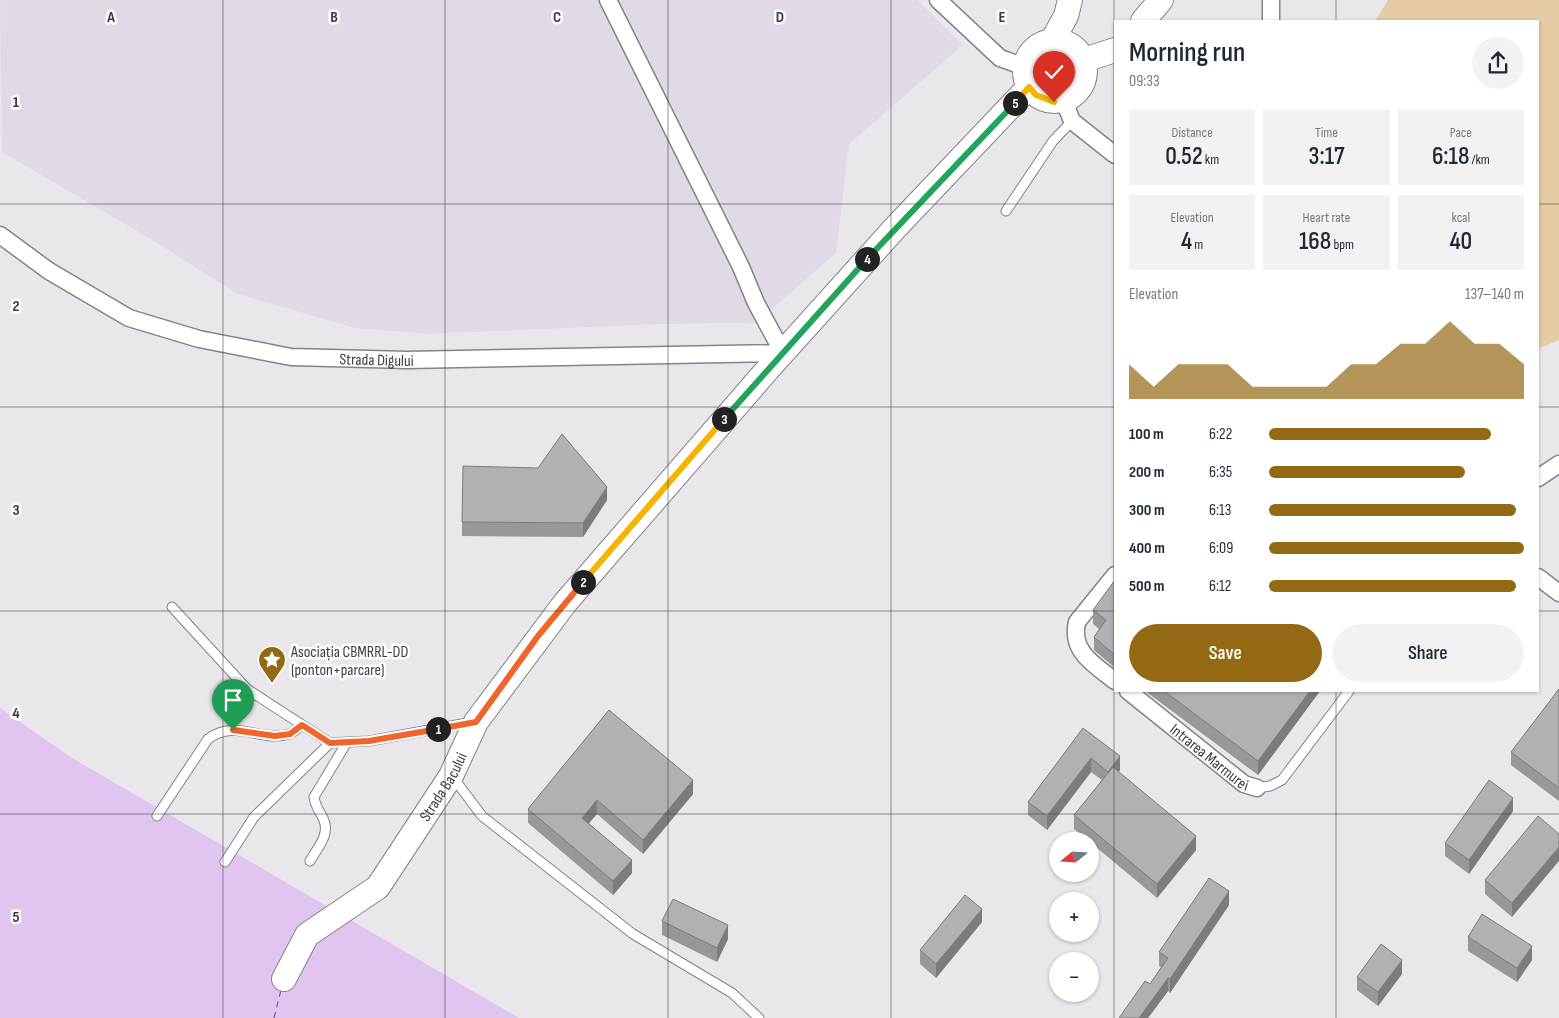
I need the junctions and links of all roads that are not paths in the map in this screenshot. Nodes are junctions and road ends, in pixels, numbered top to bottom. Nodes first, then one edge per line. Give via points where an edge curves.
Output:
1 (608, 0) edge
2 (938, 0) edge
3 (1070, 0) edge
4 (1161, 0) edge
5 (1271, 0) edge
6 (1144, 20) edge
7 (1271, 20) edge
8 (1052, 41) junction
9 (1114, 50) edge
10 (1084, 60) junction
11 (1027, 77) junction
12 (1068, 111) junction
13 (1114, 154) edge
14 (1006, 210) dead end
15 (0, 235) edge
16 (783, 353) junction
17 (1559, 464) edge
18 (1539, 477) edge
19 (1114, 576) edge
20 (1539, 578) edge
21 (1559, 594) edge
22 (172, 607) dead end
23 (1114, 680) edge
24 (1129, 692) edge
25 (1348, 692) edge
26 (476, 722) junction
27 (302, 725) junction
28 (347, 742) junction
29 (330, 743) junction
30 (451, 776) junction
31 (1257, 788) joint
32 (157, 816) dead end
33 (310, 861) dead end
34 (225, 862) dead end
35 (284, 979) dead end
36 (759, 1018) edge

1 - 16 street
2 - 11 street via 1000,58
3 - 8 street via 1066,16
4 - 6 street
5 - 7 street
8 - 10 street via 1071,45
8 - 11 street via 1034,49
9 - 10 street
10 - 12 street via 1086,70 1082,85 1073,96
11 - 12 street via 1044,100
11 - 16 street, Strada Bacului
12 - 13 street
12 - 14 lane via 1053,141
15 - 16 street, Strada Digului via 49,271 129,318 199,339 292,356 407,360
16 - 26 street, Strada Bacului via 565,603
17 - 18 street
19 - 23 street via 1077,622 1075,632 1082,655
20 - 21 street
22 - 27 lane via 247,689
24 - 31 street, Intrarea Marmurei via 1244,784
25 - 31 lane, Intrarea Marmurei via 1282,780
26 - 28 lane
26 - 30 street, Strada Bacului
27 - 29 lane
27 - 32 lane via 290,734 275,736 233,730 217,732 208,740
28 - 29 lane
28 - 33 lane via 314,797 315,806 326,824 326,836
29 - 34 lane via 254,817
30 - 35 street, Strada Bacului via 378,887 307,935
30 - 36 lane via 482,816 633,934 732,993

